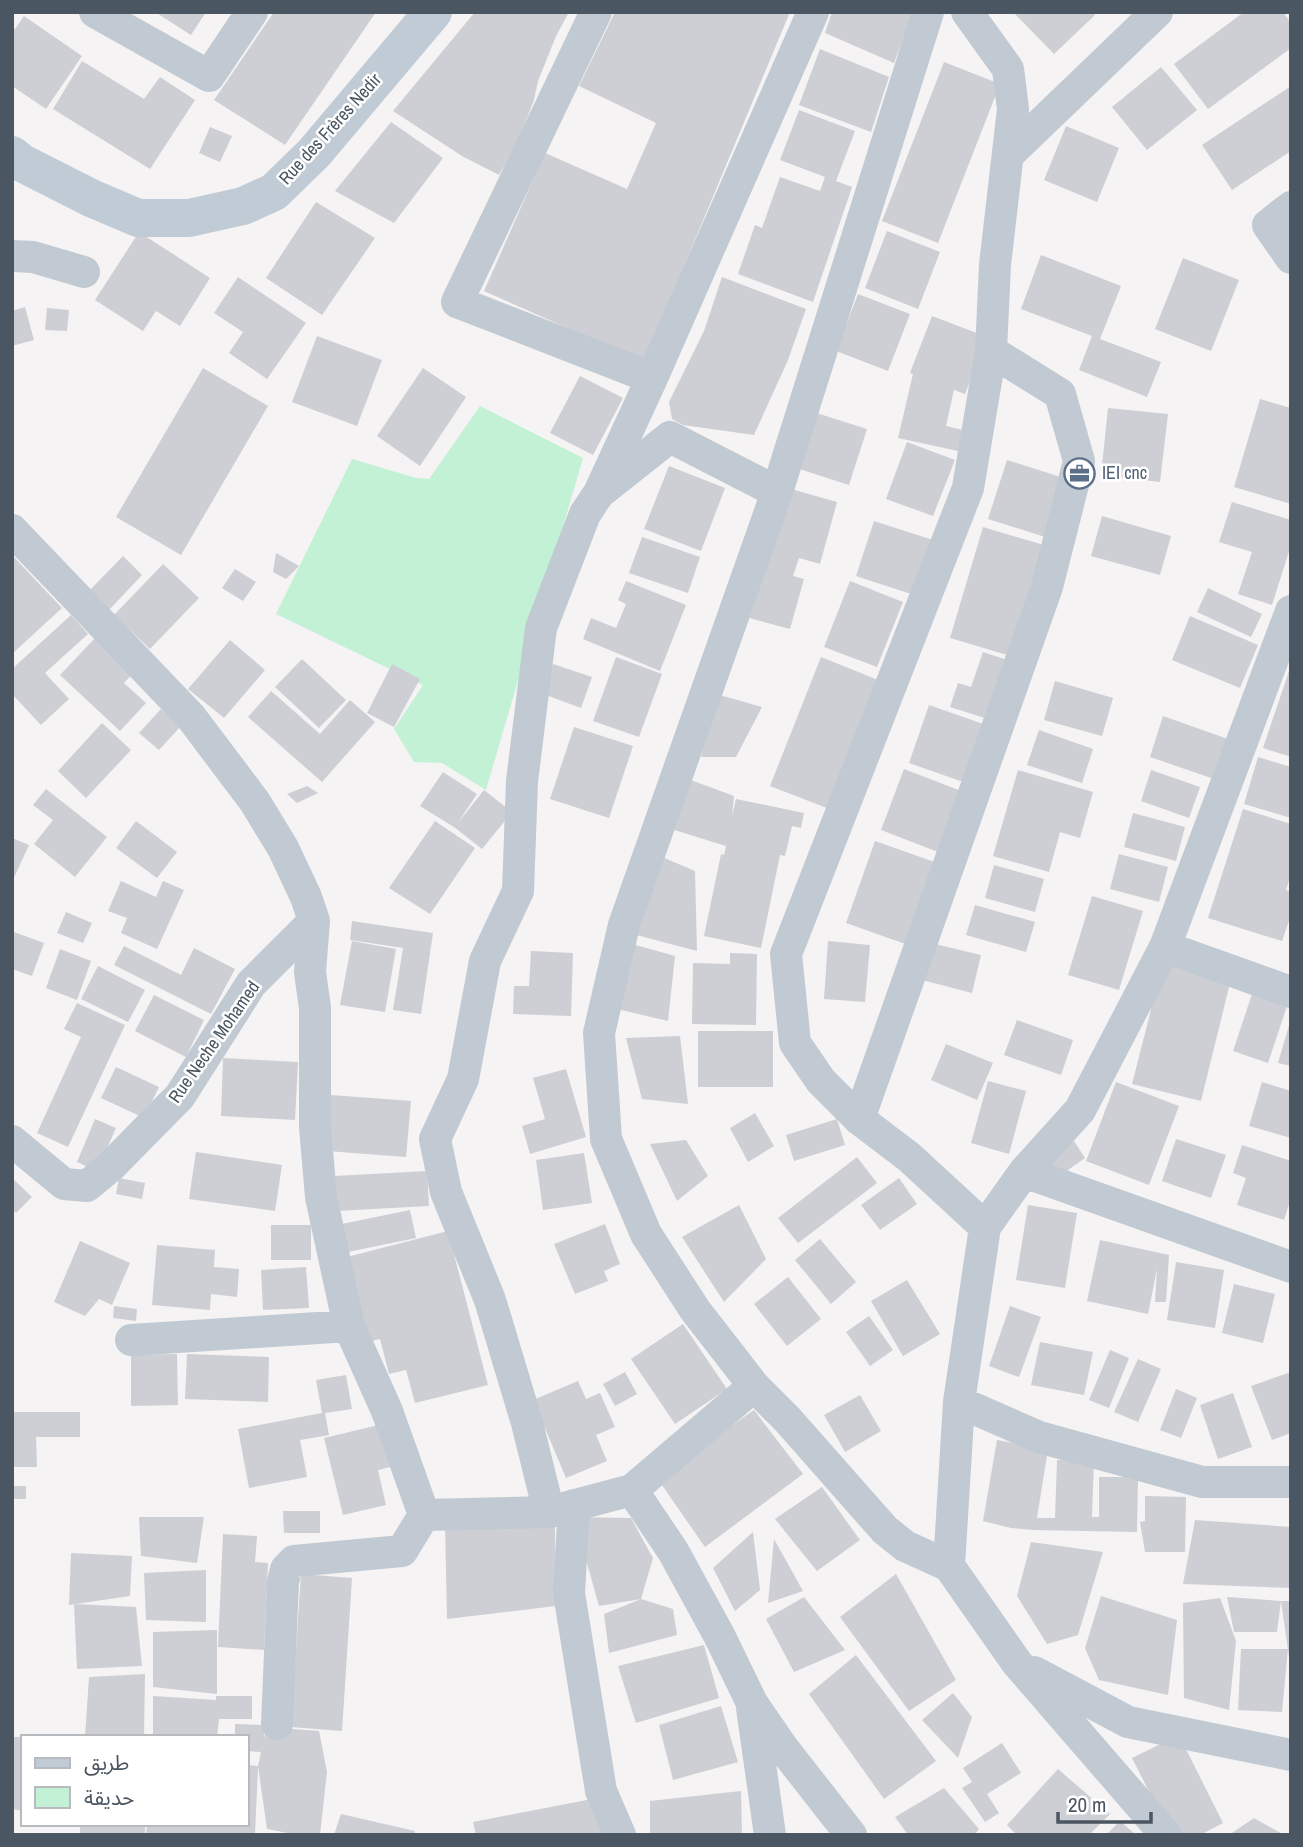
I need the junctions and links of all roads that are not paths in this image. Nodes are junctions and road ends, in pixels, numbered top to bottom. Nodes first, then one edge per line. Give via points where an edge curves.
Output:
1 (95, 12) edge
2 (252, 12) edge
3 (433, 12) edge
4 (596, 12) edge
5 (813, 12) edge
6 (928, 12) edge
7 (967, 12) edge
8 (1157, 12) edge
9 (12, 155) edge
10 (1008, 155) junction
11 (1291, 208) edge
12 (12, 256) edge
13 (1291, 258) edge
14 (84, 272) dead end
15 (991, 351) junction
16 (652, 378) junction
17 (777, 492) junction
18 (600, 493) junction
19 (12, 530) edge
20 (1291, 611) edge
21 (314, 921) junction
22 (1165, 947) junction
23 (1291, 992) edge
24 (859, 1119) junction
25 (12, 1141) edge
26 (1024, 1172) junction
27 (985, 1227) junction
28 (1291, 1267) edge
29 (349, 1326) junction
30 (131, 1340) dead end
31 (754, 1386) junction
32 (959, 1402) junction
33 (1291, 1482) edge
34 (632, 1490) junction
35 (562, 1508) junction
36 (424, 1515) junction
37 (949, 1566) junction
38 (1017, 1664) junction
39 (752, 1703) junction
40 (277, 1724) dead end
41 (1291, 1755) edge
42 (620, 1835) edge
43 (770, 1835) edge
44 (851, 1835) edge
45 (1166, 1835) edge

1 - 2 street via 209,76
3 - 9 main road, Rue des Frères Nedir via 314,153 274,191 243,206 189,218 138,218
4 - 16 street via 457,302
5 - 16 street
6 - 17 street
7 - 10 street via 1008,69 1013,109
8 - 10 street
10 - 15 street
11 - 13 street via 1268,225
12 - 14 street via 33,257
15 - 24 street via 968,488 786,954 795,1043 821,1081
15 - 24 street via 1060,394 1079,461 1047,587
16 - 18 street
17 - 18 street via 670,437
17 - 31 street via 624,925 599,1033 606,1139 646,1234 695,1310
18 - 35 street via 585,514 541,628 522,781 518,891 485,961 463,1079 435,1139 446,1192 491,1300 527,1423
19 - 21 street via 191,717 283,849
20 - 22 street
21 - 25 street, Rue Neche Mohamed via 251,984 180,1096 87,1186 64,1184
21 - 29 street via 310,972 319,1174
22 - 23 street
22 - 26 street via 1080,1110
24 - 27 street via 909,1157
26 - 27 street
26 - 28 street
27 - 32 street
29 - 30 street
29 - 36 street via 387,1411
31 - 34 street
31 - 37 street via 885,1530 905,1546
32 - 33 street via 1039,1437 1202,1482
32 - 37 street
34 - 35 street
34 - 39 street via 673,1551
35 - 36 street
35 - 42 street via 569,1592 601,1791
36 - 40 street via 402,1551 294,1561 286,1569
37 - 38 street
38 - 41 street via 1128,1722
38 - 45 street
39 - 43 street
39 - 44 street

